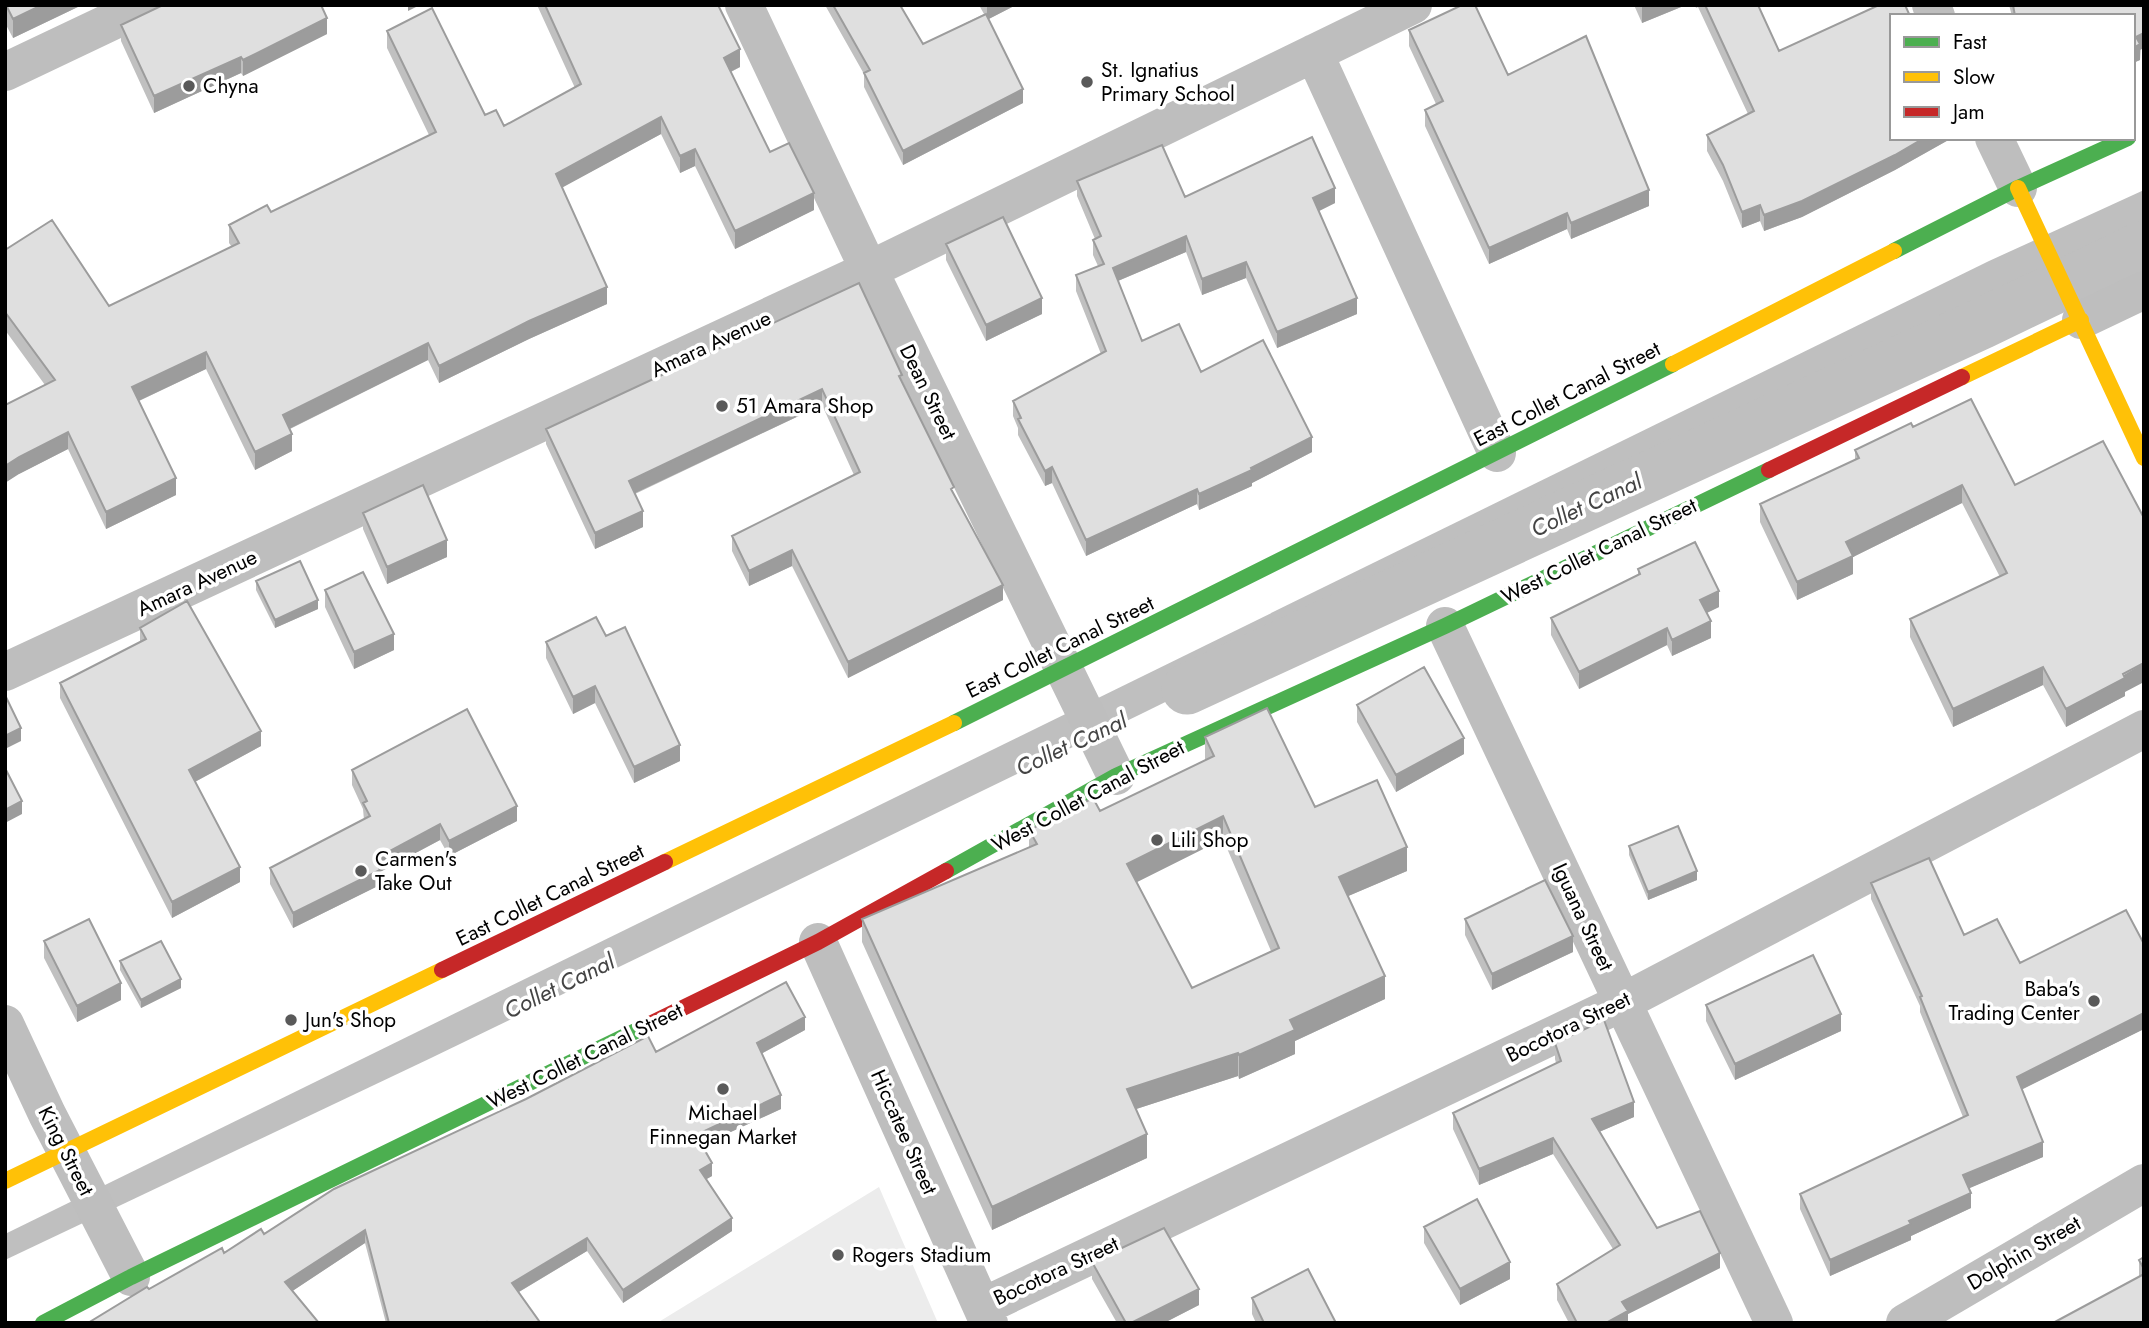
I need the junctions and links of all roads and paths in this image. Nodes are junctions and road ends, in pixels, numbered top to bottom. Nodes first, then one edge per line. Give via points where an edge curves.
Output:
1 (146, 5) edge
2 (744, 5) edge
3 (1413, 5) edge
4 (1314, 53) junction
5 (5, 72) edge
6 (1995, 140) edge
7 (2124, 140) edge
8 (2023, 198) junction
9 (869, 270) junction
10 (2144, 290) edge
11 (2076, 310) junction
12 (1497, 453) junction
13 (2144, 458) edge
14 (1445, 626) junction
15 (1063, 670) junction
16 (5, 672) edge
17 (2144, 729) edge
18 (1110, 763) junction
19 (818, 942) junction
20 (1623, 1002) junction
21 (5, 1024) edge
22 (73, 1165) junction
23 (5, 1181) edge
24 (2144, 1183) edge
25 (131, 1277) junction
26 (985, 1315) edge
27 (43, 1323) edge
28 (1774, 1323) edge
29 (1905, 1323) edge

1 - 5 street
2 - 9 street, Dean Street
3 - 4 street, Amara Avenue
4 - 9 street, Amara Avenue
4 - 12 street
6 - 8 street
7 - 8 street, East Collet Canal Street
8 - 11 street
8 - 12 street, East Collet Canal Street
9 - 15 street, Dean Street
9 - 16 street, Amara Avenue
10 - 11 street, West Collet Canal Street
11 - 13 street
11 - 14 street, West Collet Canal Street
12 - 15 street, East Collet Canal Street
14 - 18 street, West Collet Canal Street
14 - 20 street, Iguana Street
15 - 18 street, Dean Street
15 - 22 street, East Collet Canal Street
17 - 20 street, Bocotora Street
18 - 19 street, West Collet Canal Street
19 - 25 street, West Collet Canal Street
19 - 26 street, Hiccatee Street
20 - 26 street, Bocotora Street
20 - 28 street, Iguana Street
21 - 22 street, King Street
22 - 23 street, East Collet Canal Street
22 - 25 street, King Street
24 - 29 street, Dolphin Street
25 - 27 street, West Collet Canal Street

